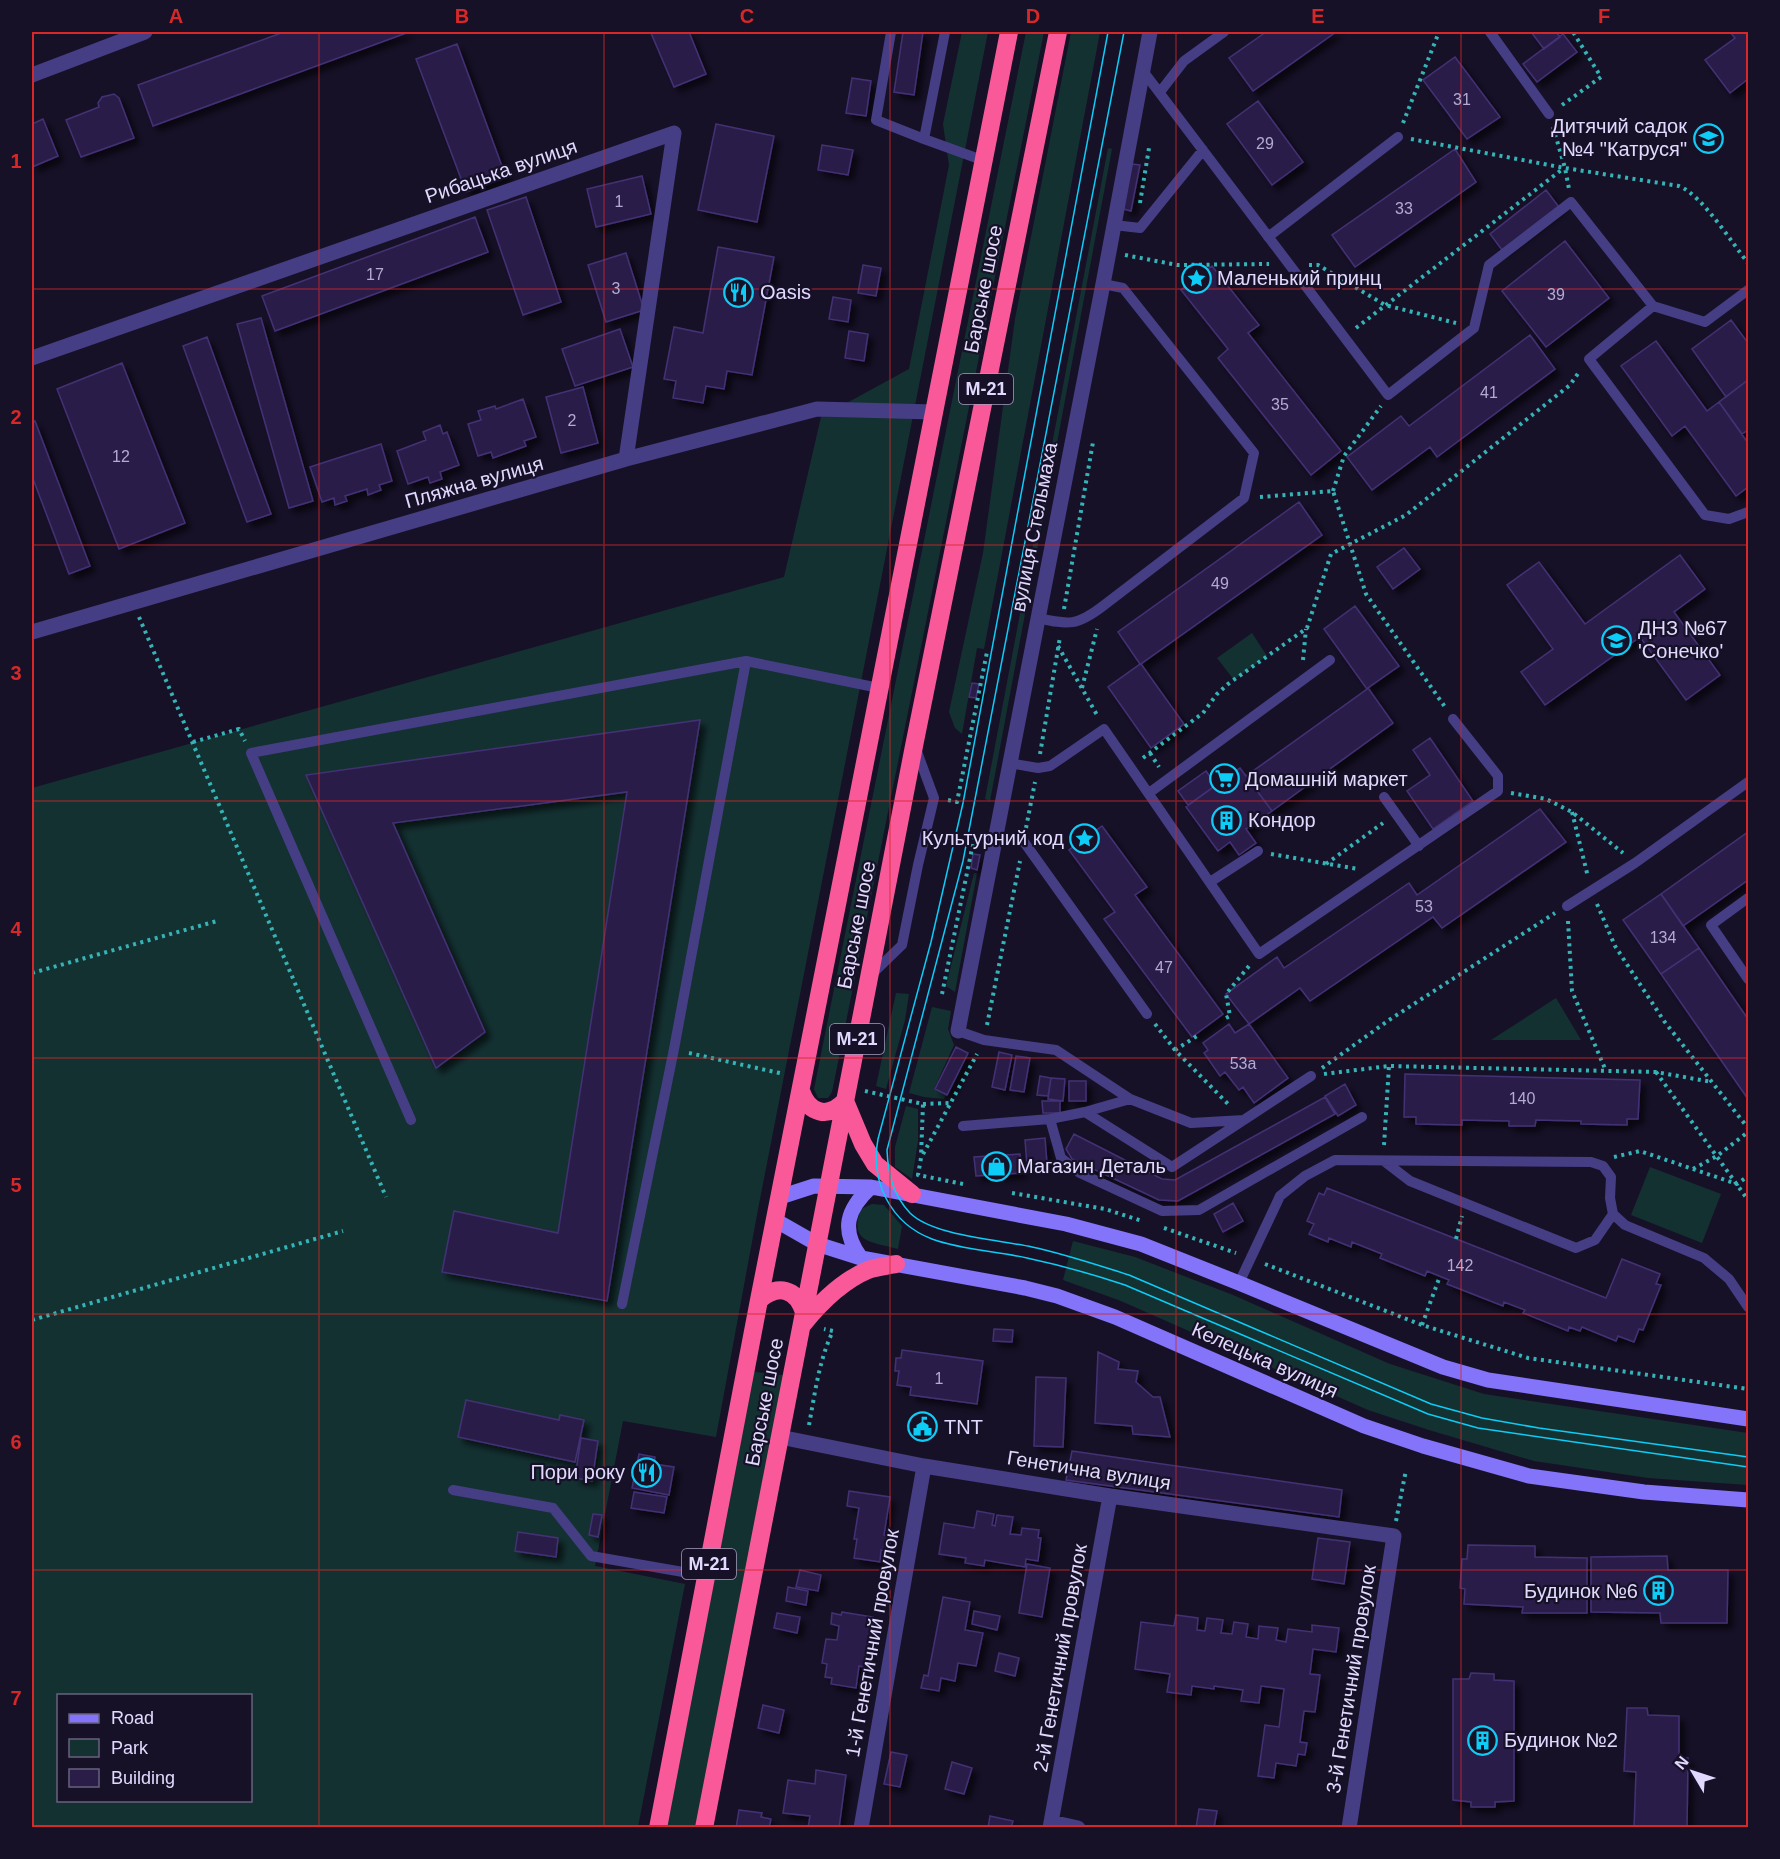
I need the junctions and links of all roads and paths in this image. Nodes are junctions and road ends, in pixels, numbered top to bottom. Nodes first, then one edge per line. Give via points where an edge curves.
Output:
1 (145, 32) edge
2 (891, 32) edge
3 (945, 32) edge
4 (1009, 32) edge
5 (1058, 32) edge
6 (1150, 32) edge
7 (1224, 32) edge
8 (1439, 32) edge
9 (1490, 32) edge
10 (1573, 32) edge
11 (1143, 71) junction
12 (32, 75) edge
13 (1160, 92) junction
14 (1549, 114) junction
15 (1398, 137) junction
16 (924, 139) junction
17 (1203, 150) junction
18 (982, 160) junction
19 (1565, 168) junction
20 (1571, 202) junction
21 (1114, 225) junction
22 (1268, 237) junction
23 (1749, 263) edge
24 (1103, 284) junction
25 (1749, 290) edge
26 (1653, 306) junction
27 (1344, 337) junction
28 (32, 358) edge
29 (1588, 359) junction
30 (1388, 395) junction
31 (934, 412) junction
32 (626, 459) junction
33 (1333, 491) junction
34 (1244, 498) junction
35 (1749, 512) edge
36 (1349, 544) junction
37 (133, 603) junction
38 (1103, 606) junction
39 (1038, 618) junction
40 (1306, 628) junction
41 (32, 632) edge
42 (1058, 646) dead end
43 (987, 652) dead end
44 (746, 660) junction
45 (1330, 660) dead end
46 (1301, 681) junction
47 (879, 688) junction
48 (1082, 689) junction
49 (1453, 719) joint
50 (239, 729) dead end
51 (1104, 729) junction
52 (193, 742) junction
53 (914, 746) junction
54 (1010, 764) junction
55 (1130, 766) junction
56 (1749, 782) edge
57 (1498, 791) junction
58 (1149, 793) junction
59 (1384, 797) dead end
60 (957, 802) dead end
61 (1572, 812) junction
62 (1396, 814) junction
63 (976, 830) dead end
64 (995, 836) junction
65 (1419, 846) junction
66 (1258, 851) joint
67 (1635, 863) junction
68 (1326, 864) junction
69 (1379, 872) junction
70 (1210, 882) junction
71 (1591, 890) junction
72 (1749, 898) edge
73 (1567, 906) junction
74 (217, 921) dead end
75 (1259, 954) junction
76 (32, 973) edge
77 (869, 977) junction
78 (1749, 980) edge
79 (942, 994) dead end
80 (1147, 1014) joint
81 (1226, 1018) dead end
82 (957, 1030) joint
83 (1197, 1036) dead end
84 (1175, 1050) junction
85 (1389, 1066) junction
86 (1606, 1071) junction
87 (1656, 1072) junction
88 (1311, 1076) junction
89 (1712, 1082) junction
90 (801, 1091) junction
91 (1130, 1099) junction
92 (845, 1101) junction
93 (950, 1103) dead end
94 (923, 1104) dead end
95 (1085, 1112) junction
96 (1362, 1117) dead end
97 (1050, 1119) junction
98 (411, 1120) dead end
99 (1245, 1120) junction
100 (963, 1126) dead end
101 (1749, 1130) edge
102 (1717, 1156) junction
103 (1383, 1160) junction
104 (1591, 1162) junction
105 (1692, 1169) junction
106 (918, 1175) dead end
107 (1749, 1176) edge
108 (1737, 1184) junction
109 (972, 1185) dead end
110 (829, 1186) junction
111 (871, 1187) junction
112 (1005, 1192) dead end
113 (912, 1194) junction
114 (386, 1197) dead end
115 (780, 1197) junction
116 (1749, 1200) edge
117 (1466, 1203) junction
118 (1613, 1214) junction
119 (775, 1220) junction
120 (1150, 1224) dead end
121 (1162, 1228) dead end
122 (343, 1232) dead end
123 (1456, 1239) dead end
124 (816, 1244) junction
125 (861, 1258) junction
126 (1250, 1258) junction
127 (896, 1264) junction
128 (1440, 1276) dead end
129 (1239, 1282) junction
130 (759, 1300) junction
131 (622, 1304) dead end
132 (1749, 1307) edge
133 (803, 1318) junction
134 (32, 1320) edge
135 (1422, 1325) junction
136 (833, 1331) dead end
137 (1749, 1389) edge
138 (1749, 1419) edge
139 (780, 1437) junction
140 (806, 1443) junction
141 (924, 1466) junction
142 (1406, 1470) dead end
143 (453, 1490) dead end
144 (1110, 1496) junction
145 (1749, 1500) edge
146 (1394, 1536) junction
147 (706, 1576) junction
148 (1051, 1825) edge
149 (658, 1827) edge
150 (704, 1827) edge
151 (861, 1827) edge
152 (1078, 1827) edge
153 (1349, 1827) edge

1 - 12 street
2 - 16 lane via 876,120
3 - 16 lane
4 - 18 highway, М-21
5 - 53 highway, Барське шосе / М-21
6 - 11 street, вулиця Стельмаха
7 - 13 lane via 1184,61
8 - 15 path
9 - 14 lane
10 - 14 path via 1601,77
11 - 13 lane
11 - 21 street, вулиця Стельмаха
13 - 17 lane
14 - 19 path
15 - 19 path
15 - 22 lane
16 - 18 lane
17 - 21 lane via 1140,228
17 - 22 lane
18 - 31 highway, М-21
19 - 20 path
19 - 23 path via 1686,189
19 - 27 path
20 - 26 lane
20 - 30 lane via 1489,265 1474,328
21 - 24 street, вулиця Стельмаха
22 - 27 lane
24 - 34 lane via 1123,288 1254,453
24 - 39 street, вулиця Стельмаха
25 - 26 lane via 1705,322
26 - 29 lane
27 - 30 lane
28 - 32 street, Рибацька вулиця via 674,133
29 - 35 lane via 1705,515 1729,519
29 - 36 path via 1570,385 1406,515
30 - 33 path via 1344,456
31 - 32 street, Пляжна вулиця via 817,409
31 - 47 highway, М-21
32 - 37 street, Пляжна вулиця
33 - 34 path
33 - 36 path
34 - 38 lane
36 - 40 path via 1331,554
36 - 49 path via 1366,594
37 - 41 street, Пляжна вулиця
37 - 52 path
38 - 39 lane via 1085,620 1062,623
38 - 48 path
39 - 54 street, вулиця Стельмаха
40 - 46 path
40 - 55 path via 1228,684 1203,713
42 - 48 path
43 - 60 path
44 - 47 lane
44 - 98 lane via 251,753
44 - 131 lane
45 - 46 lane
46 - 58 lane
47 - 90 highway, М-21
48 - 51 path
49 - 57 lane via 1498,776
50 - 52 path
51 - 54 lane via 1050,766
51 - 55 lane
52 - 114 path
53 - 77 highway, Барське шосе / М-21
53 - 77 lane via 934,798 902,945
54 - 64 street, вулиця Стельмаха
55 - 58 lane
56 - 67 lane
57 - 61 path via 1546,799
57 - 65 lane
58 - 70 lane
59 - 62 lane
61 - 67 path
61 - 71 path
62 - 65 lane
62 - 68 path
63 - 79 path
64 - 80 lane via 1024,842
64 - 82 street, вулиця Стельмаха
65 - 69 lane
66 - 68 path
66 - 70 lane
67 - 71 lane
68 - 69 path
69 - 75 lane
70 - 75 lane
71 - 73 lane
71 - 89 path via 1615,946 1664,1021
72 - 78 lane via 1711,925
73 - 86 path via 1572,991
73 - 88 path via 1389,1020
74 - 76 path
75 - 81 path via 1226,994 1230,1016
77 - 92 highway, Барське шосе / М-21
80 - 84 path
82 - 91 lane via 984,1040 1056,1050
83 - 84 path
84 - 99 path
85 - 86 path
85 - 88 path
85 - 103 path
86 - 87 path
87 - 89 path
87 - 102 path
88 - 99 lane
89 - 101 path
90 - 92 highway via 810,1107 819,1111 829,1112
90 - 115 highway, М-21
91 - 95 lane
91 - 99 lane via 1191,1123
92 - 110 highway, Барське шосе / М-21
92 - 113 highway via 875,1164
93 - 94 path
95 - 97 lane
95 - 99 lane via 1172,1167
96 - 97 lane via 1199,1210 1162,1211 1080,1173 1061,1158
97 - 100 lane
101 - 102 path
102 - 105 path
102 - 108 path
103 - 104 lane
103 - 117 lane via 1410,1181
103 - 126 lane via 1335,1160 1305,1176 1280,1196
104 - 105 path via 1640,1151
104 - 118 lane via 1603,1166 1611,1176
105 - 108 path
106 - 109 path
107 - 108 path
108 - 116 path
110 - 111 main road
110 - 115 main road via 814,1186
110 - 124 highway, Барське шосе / М-21
111 - 113 main road
111 - 125 main road via 856,1203 848,1225 849,1238
112 - 120 path via 1105,1209
113 - 129 main road via 1120,1238
115 - 119 highway, М-21
117 - 118 lane via 1576,1248 1595,1240
117 - 123 path
118 - 132 lane via 1625,1225 1704,1258 1729,1279
119 - 124 main road, Келецька вулиця
119 - 130 highway, М-21
121 - 126 path
122 - 134 path
124 - 125 main road, Келецька вулиця
124 - 133 highway, Барське шосе / М-21
125 - 127 main road, Келецька вулиця
126 - 129 lane
126 - 135 path
127 - 133 highway via 868,1270 841,1286
127 - 145 main road, Келецька вулиця via 1025,1288 1082,1304 1364,1426 1529,1476 1644,1492
128 - 135 path
129 - 138 main road via 1443,1367 1488,1380
130 - 133 highway via 776,1290 786,1291 801,1302
130 - 147 highway, М-21
133 - 139 highway, Барське шосе / М-21
135 - 137 path via 1528,1358
136 - 140 path via 819,1374
139 - 140 street, Генетична вулиця
139 - 150 highway, Барське шосе / М-21
140 - 141 street, Генетична вулиця
141 - 144 street, Генетична вулиця
141 - 151 street, 1-й Генетичний провулок
142 - 146 path
143 - 147 lane via 553,1508 591,1556
144 - 146 street, Генетична вулиця
144 - 148 street, 2-й Генетичний провулок
146 - 153 street, 3-й Генетичний провулок
147 - 149 highway, М-21
148 - 152 street

